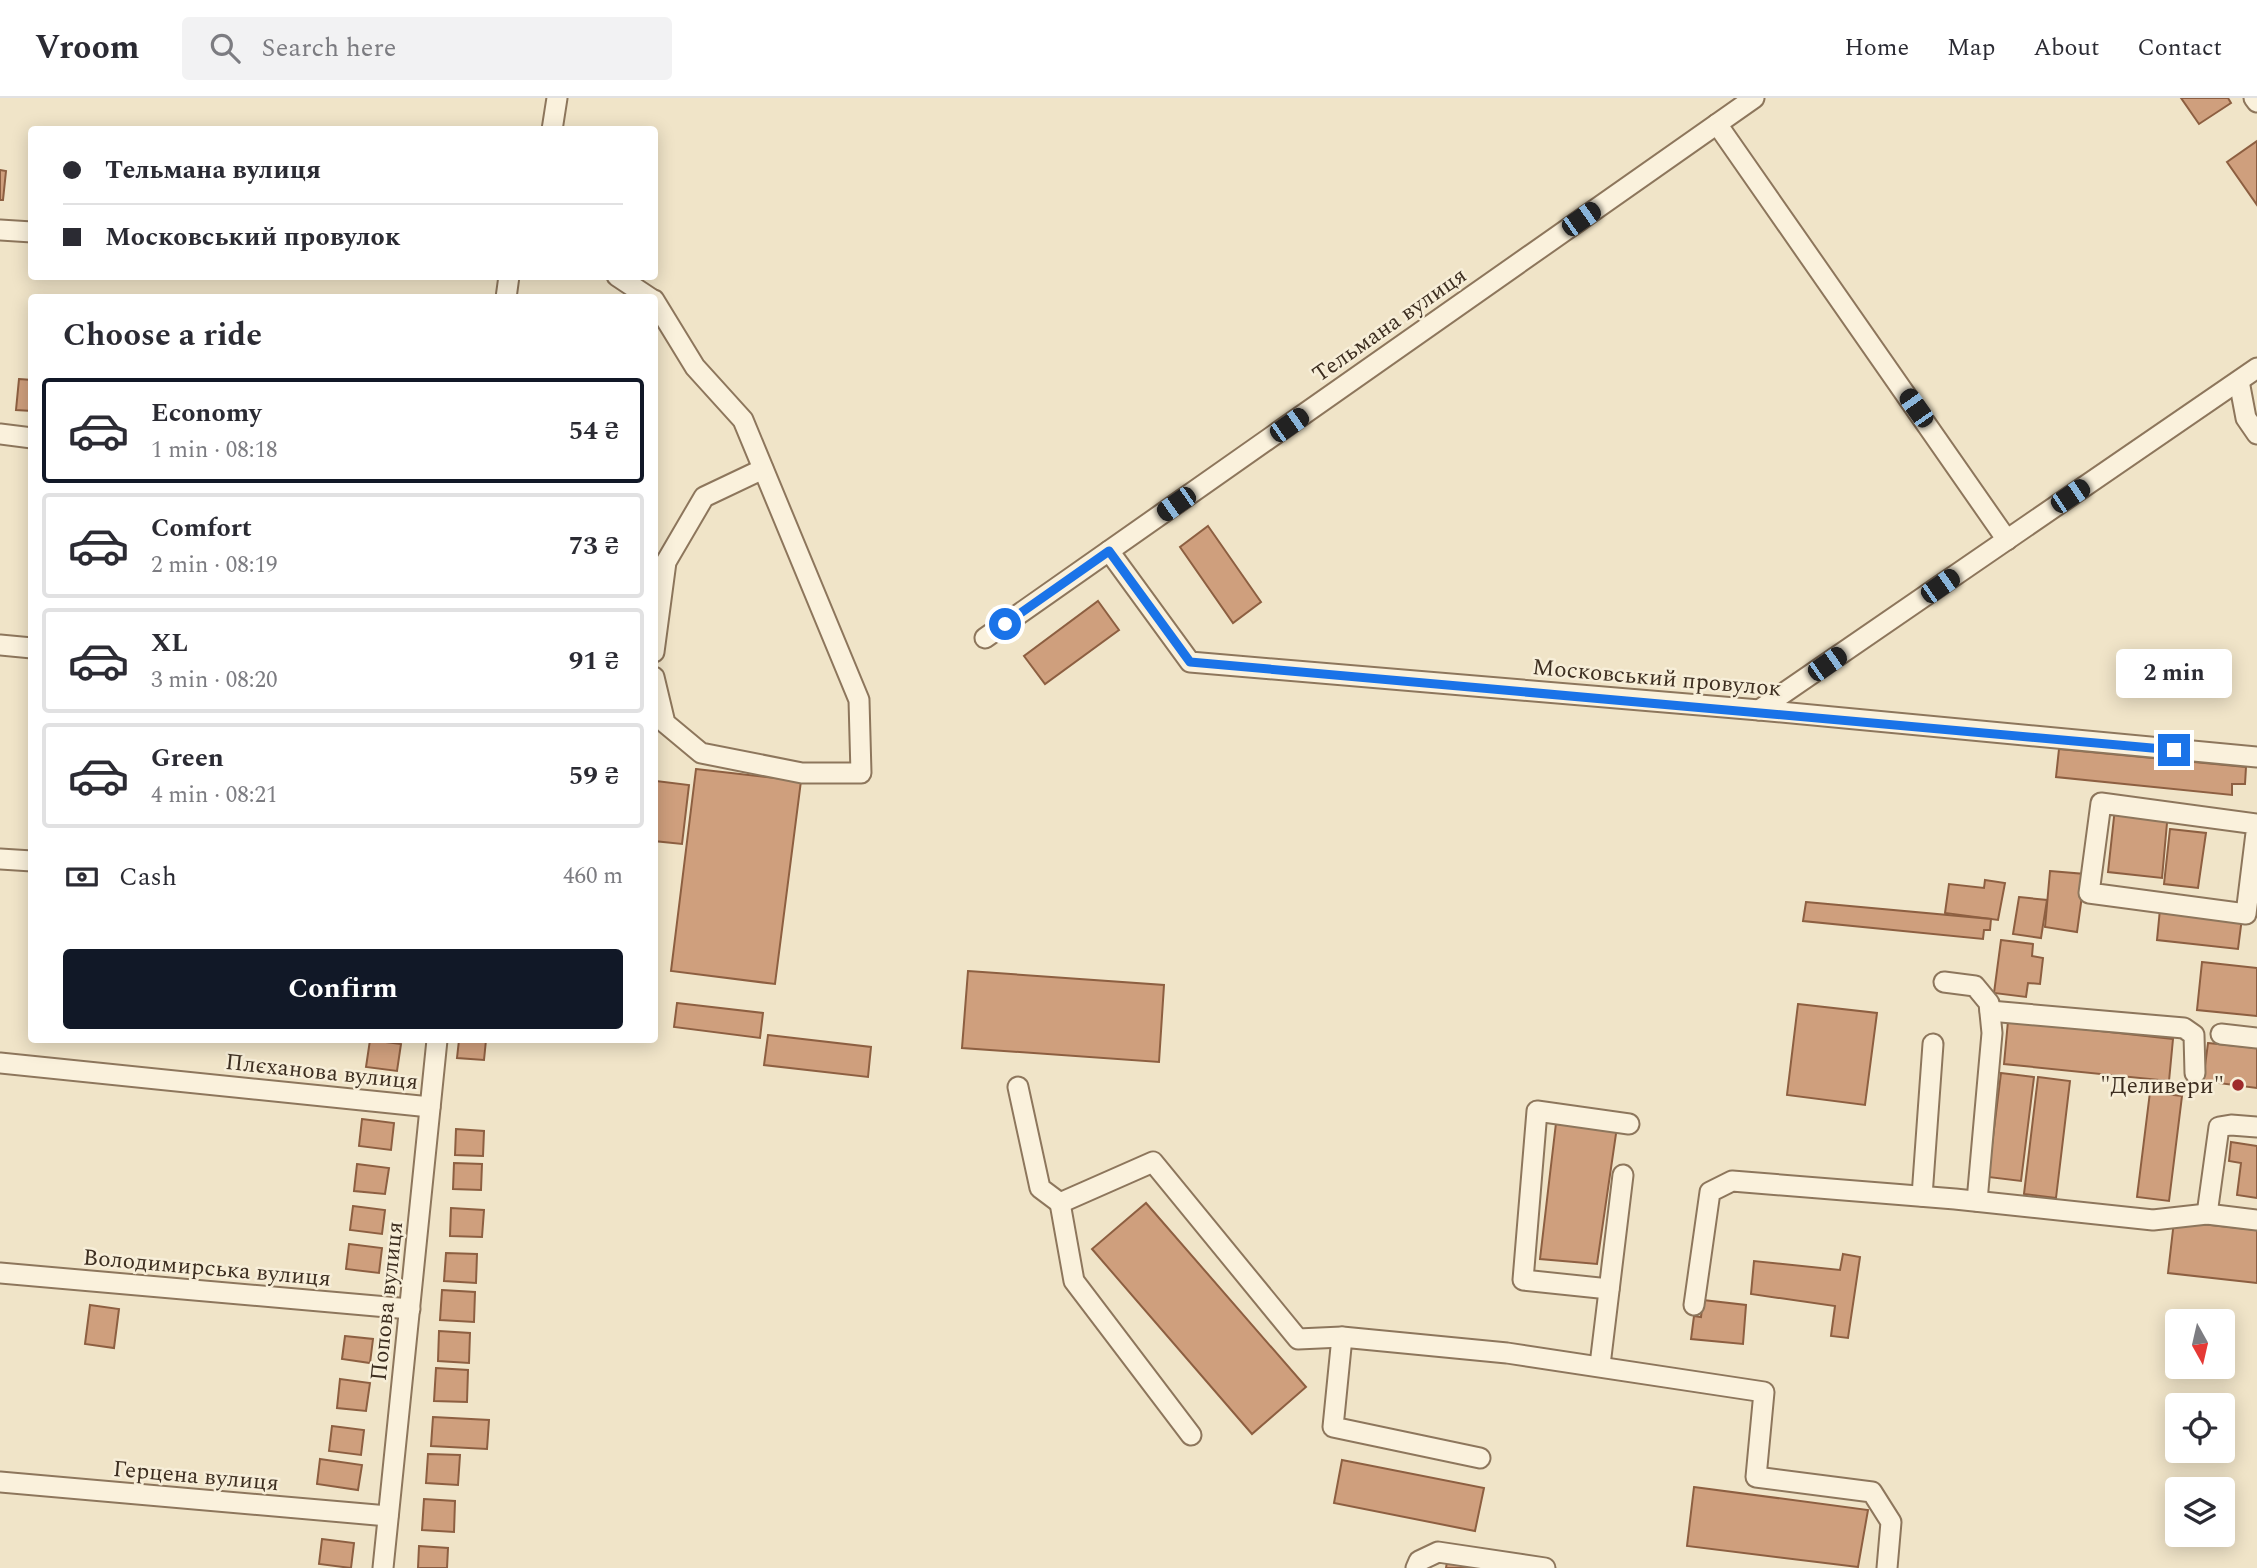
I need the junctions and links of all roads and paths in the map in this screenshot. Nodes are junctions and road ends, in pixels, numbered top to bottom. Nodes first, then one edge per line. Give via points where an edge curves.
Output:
1 (556, 98) edge
2 (1754, 98) edge
3 (1717, 124) junction
4 (552, 126) edge
5 (0, 230) edge
6 (28, 232) edge
7 (623, 280) edge
8 (644, 294) edge
9 (658, 308) edge
10 (2257, 368) edge
11 (2239, 381) junction
12 (2257, 434) edge
13 (0, 435) edge
14 (28, 438) edge
15 (763, 469) junction
16 (2007, 540) junction
17 (1109, 551) junction
18 (658, 622) edge
19 (985, 638) dead end
20 (0, 645) edge
21 (28, 648) edge
22 (658, 692) edge
23 (1759, 710) junction
24 (2257, 757) edge
25 (2257, 824) edge
26 (0, 859) edge
27 (28, 861) edge
28 (1944, 982) dead end
29 (1990, 1011) junction
30 (2221, 1034) dead end
31 (2257, 1038) edge
32 (436, 1043) edge
33 (1933, 1044) dead end
34 (0, 1063) edge
35 (2194, 1073) dead end
36 (1018, 1087) dead end
37 (430, 1107) junction
38 (1629, 1124) dead end
39 (2257, 1128) edge
40 (1623, 1175) dead end
41 (1922, 1196) junction
42 (1977, 1201) junction
43 (1060, 1203) junction
44 (2207, 1214) junction
45 (2257, 1220) edge
46 (0, 1273) edge
47 (1609, 1289) junction
48 (1694, 1305) dead end
49 (410, 1309) junction
50 (1342, 1337) junction
51 (1600, 1365) junction
52 (1191, 1435) dead end
53 (1480, 1458) dead end
54 (0, 1482) edge
55 (388, 1516) junction
56 (383, 1568) edge
57 (1416, 1568) edge
58 (1545, 1568) edge
59 (1887, 1568) edge

1 - 4 street
2 - 3 street, Тельмана вулиця
3 - 16 street
3 - 17 street, Тельмана вулиця
5 - 6 street
7 - 8 street
9 - 15 street via 695,367 743,420
10 - 11 street
11 - 12 street via 2246,418
11 - 16 street
13 - 14 street
15 - 18 street via 704,497 666,562
15 - 22 street via 859,701 861,773 803,774 701,753 666,723
16 - 23 street
17 - 19 street, Тельмана вулиця
17 - 23 street, Московський провулок via 1190,662
20 - 21 street
23 - 24 street, Московський провулок
25 - 25 street via 2246,914 2089,893 2101,803
26 - 27 street
28 - 29 street via 1975,986
29 - 35 street via 2184,1028 2194,1035
29 - 42 street
30 - 31 street
32 - 37 street, Попова вулиця
33 - 41 street
34 - 37 street, Плєханова вулиця
36 - 43 street via 1040,1188
37 - 49 street, Попова вулиця
38 - 47 street via 1537,1111 1523,1280
39 - 44 street via 2219,1127
40 - 47 street
41 - 42 street
41 - 48 street via 1732,1181 1710,1192
42 - 44 street via 2152,1220
43 - 50 street via 1153,1161 1298,1339
43 - 52 street via 1073,1281
44 - 45 street
46 - 49 street, Володимирська вулиця
47 - 51 street
49 - 55 street, Попова вулиця
50 - 51 street
50 - 53 street via 1333,1427
51 - 59 street via 1764,1392 1756,1477 1872,1492 1891,1522
54 - 55 street, Герцена вулиця
55 - 56 street, Попова вулиця
57 - 58 street via 1419,1561 1438,1552

